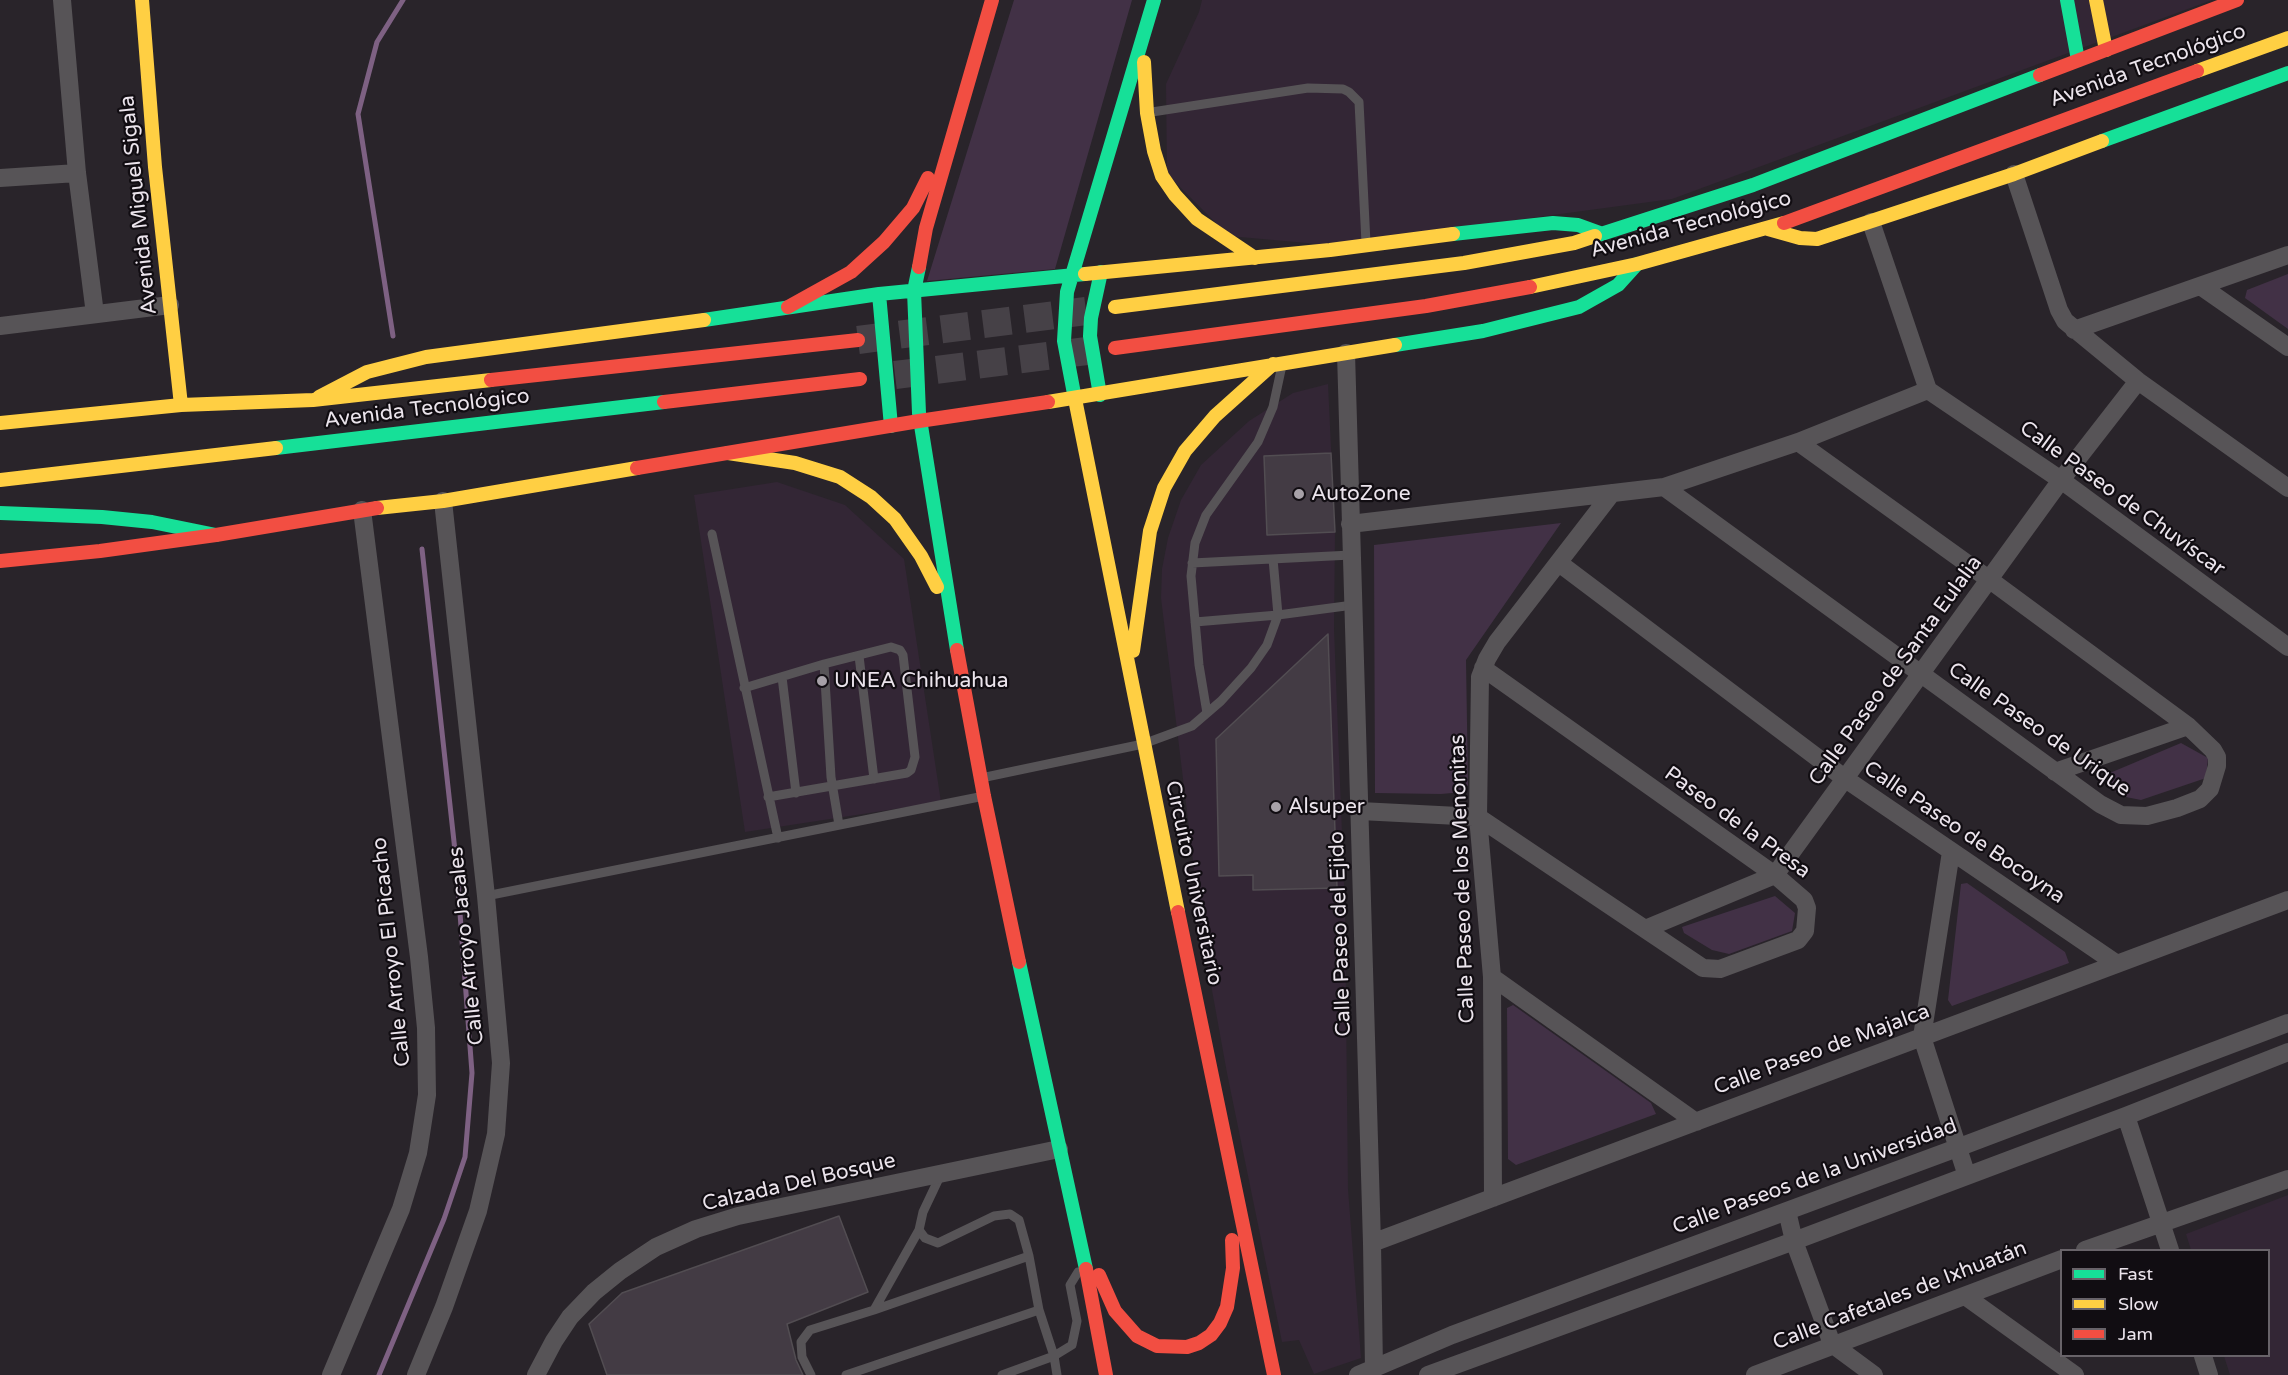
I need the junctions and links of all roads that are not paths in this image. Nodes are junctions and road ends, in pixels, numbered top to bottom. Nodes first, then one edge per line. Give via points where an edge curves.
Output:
1 (62, 0) edge
2 (142, 0) edge
3 (992, 0) edge
4 (1154, 0) edge
5 (2067, 0) edge
6 (2096, 0) edge
7 (2237, 0) edge
8 (1144, 35) junction
9 (2288, 38) edge
10 (2106, 50) junction
11 (2078, 60) junction
12 (2288, 73) edge
13 (1147, 113) junction
14 (956, 123) junction
15 (77, 173) junction
16 (2013, 174) junction
17 (0, 178) edge
18 (1871, 222) junction
19 (1768, 229) junction
20 (1600, 232) junction
21 (1366, 244) junction
22 (2288, 255) edge
23 (1255, 258) junction
24 (1636, 264) junction
25 (1101, 272) junction
26 (1071, 276) junction
27 (2202, 287) junction
28 (914, 291) junction
29 (879, 294) junction
30 (170, 305) junction
31 (788, 307) junction
32 (1115, 307) dead end
33 (95, 314) junction
34 (0, 326) edge
35 (2074, 330) junction
36 (858, 340) tunnel mouth
37 (2288, 347) edge
38 (1115, 348) dead end
39 (1346, 353) junction
40 (1278, 363) junction
41 (860, 379) dead end
42 (2138, 381) junction
43 (1928, 390) junction
44 (1100, 395) junction
45 (1074, 399) junction
46 (313, 400) junction
47 (181, 405) junction
48 (919, 421) junction
49 (0, 423) edge
50 (891, 426) junction
51 (1798, 442) junction
52 (728, 453) junction
53 (0, 480) edge
54 (2061, 480) junction
55 (1664, 487) junction
56 (2288, 488) edge
57 (1612, 494) junction
58 (443, 501) junction
59 (362, 510) junction
60 (0, 513) edge
61 (1350, 525) junction
62 (712, 534) dead end
63 (216, 535) junction
64 (1351, 555) junction
65 (1273, 559) junction
66 (0, 561) edge
67 (1192, 563) junction
68 (1559, 563) junction
69 (1990, 580) junction
70 (1353, 605) junction
71 (949, 609) junction
72 (1278, 615) junction
73 (1195, 622) junction
74 (2288, 647) edge
75 (859, 656) junction
76 (824, 664) junction
77 (1483, 668) junction
78 (1921, 675) junction
79 (782, 677) junction
80 (1130, 677) junction
81 (744, 688) junction
82 (1207, 713) junction
83 (2188, 726) junction
84 (1143, 744) junction
85 (2055, 772) junction
86 (981, 778) junction
87 (874, 779) junction
88 (1847, 780) junction
89 (832, 786) junction
90 (796, 793) junction
91 (984, 796) junction
92 (768, 797) junction
93 (1360, 811) junction
94 (1478, 817) junction
95 (839, 825) junction
96 (778, 838) junction
97 (1952, 852) junction
98 (1775, 875) junction
99 (486, 896) junction
100 (2288, 900) edge
101 (1645, 929) junction
102 (2117, 964) junction
103 (1492, 977) junction
104 (2288, 1023) edge
105 (1922, 1037) junction
106 (2288, 1052) edge
107 (2126, 1116) junction
108 (1696, 1122) junction
109 (1227, 1147) junction
110 (1957, 1148) junction
111 (1059, 1149) junction
112 (941, 1174) junction
113 (1967, 1176) junction
114 (2288, 1179) edge
115 (1492, 1198) junction
116 (1787, 1211) junction
117 (2162, 1224) junction
118 (919, 1230) junction
119 (1794, 1241) junction
120 (1372, 1243) junction
121 (2094, 1249) edge
122 (2169, 1249) edge
123 (1029, 1256) junction
124 (1084, 1257) junction
125 (2060, 1259) edge
126 (1106, 1293) junction
127 (1965, 1296) junction
128 (874, 1310) junction
129 (1039, 1310) junction
130 (1113, 1327) dead end
131 (1452, 1335) junction
132 (1832, 1344) junction
133 (1054, 1356) junction
134 (2203, 1357) edge
135 (1459, 1370) edge
136 (1366, 1372) edge
137 (331, 1375) edge
138 (416, 1375) edge
139 (536, 1375) edge
140 (811, 1375) edge
141 (846, 1375) edge
142 (1002, 1375) edge
143 (1057, 1375) edge
144 (1106, 1375) edge
145 (1274, 1375) edge
146 (1428, 1375) edge
147 (1755, 1375) edge
148 (1874, 1375) edge
149 (2075, 1375) edge
150 (2209, 1375) edge

1 - 15 street
2 - 30 main road, Avenida Miguel Sigala
3 - 14 main road
4 - 8 main road, Circuito Universitario
5 - 11 main road
6 - 10 main road
7 - 10 main road, Avenida Tecnológico
8 - 13 main road
8 - 26 main road, Circuito Universitario
9 - 19 main road, Avenida Tecnológico
10 - 11 main road, Avenida Tecnológico
11 - 20 main road, Avenida Tecnológico via 1753,185
12 - 16 main road
13 - 21 lane via 1308,88 1349,92 1359,102
13 - 23 main road via 1162,176 1175,195 1197,219
14 - 28 main road via 926,228
14 - 31 main road via 913,208 884,242 851,272
15 - 17 street
15 - 33 street
16 - 18 main road
16 - 35 street via 2059,310
18 - 19 main road via 1817,238 1800,238
18 - 43 street
19 - 24 main road, Avenida Tecnológico
20 - 21 main road via 1553,223
20 - 32 main road, Avenida Tecnológico via 1574,243 1464,263
21 - 23 main road
22 - 27 street
23 - 25 main road
24 - 38 main road, Avenida Tecnológico via 1426,306
24 - 39 main road via 1618,285 1579,307 1483,331
25 - 26 main road
25 - 44 main road via 1090,336
26 - 28 main road
26 - 45 main road, Circuito Universitario via 1064,341
27 - 35 street
27 - 37 street
28 - 29 main road
28 - 48 main road
29 - 31 main road
29 - 50 main road
30 - 33 street
30 - 47 main road, Avenida Miguel Sigala
31 - 46 main road via 426,357 367,372
33 - 34 street
35 - 42 street
36 - 46 main road, Avenida Tecnológico
39 - 40 main road
39 - 61 street, Calle Paseo del Ejido
40 - 44 main road
40 - 67 lane via 1267,423 1206,515
40 - 80 main road via 1215,416 1185,451 1164,488 1150,531
41 - 53 main road, Avenida Tecnológico
42 - 54 street, Calle Paseo de Santa Eulalia
42 - 56 street
43 - 51 street
43 - 54 street, Calle Paseo de Chuvíscar
44 - 45 main road
45 - 48 main road
45 - 80 main road, Circuito Universitario
46 - 47 main road, Avenida Tecnológico
47 - 49 main road, Avenida Tecnológico
48 - 50 main road
48 - 71 main road
50 - 52 main road
51 - 55 street
51 - 69 street, Calle Paseo de Urique
52 - 58 main road
52 - 71 main road via 795,463 840,477 871,497 895,519 921,555
54 - 69 street, Calle Paseo de Santa Eulalia
54 - 74 street, Calle Paseo de Chuvíscar
55 - 57 street
55 - 78 street, Calle Paseo de Urique
57 - 61 street
57 - 68 street, Calle Paseo de los Menonitas
58 - 59 main road
58 - 99 street, Calle Arroyo Jacales
59 - 63 main road
59 - 137 street, Calle Arroyo El Picacho via 419,957 427,1095 418,1153 401,1209
60 - 63 main road via 152,522
61 - 64 street, Calle Paseo del Ejido
62 - 81 lane
63 - 66 main road
64 - 65 lane
64 - 70 street, Calle Paseo del Ejido
65 - 67 lane
65 - 72 lane
67 - 73 lane
68 - 77 street, Calle Paseo de los Menonitas via 1497,642
68 - 88 street, Calle Paseo de Bocoyna
69 - 78 street, Calle Paseo de Santa Eulalia
69 - 83 street, Calle Paseo de Urique
70 - 72 lane
70 - 93 street, Calle Paseo del Ejido
71 - 86 main road
72 - 73 lane
72 - 82 lane via 1267,645 1251,668
73 - 82 lane
75 - 76 lane
75 - 87 lane
75 - 87 lane via 891,647 903,655 914,764 907,773
76 - 79 lane
76 - 89 lane
77 - 94 street, Calle Paseo de los Menonitas via 1479,695
77 - 98 street, Paseo de la Presa
78 - 85 street, Calle Paseo de Urique
78 - 88 street, Calle Paseo de Santa Eulalia
79 - 81 lane
79 - 90 lane
80 - 84 main road, Circuito Universitario
81 - 92 lane
82 - 84 lane via 1192,726
83 - 85 street
83 - 85 street, Calle Paseo de Urique via 2213,750 2217,766 2210,789 2200,799 2177,808 2147,816 2121,815
84 - 86 lane
84 - 109 main road, Circuito Universitario
86 - 91 main road
87 - 89 lane
88 - 97 street, Calle Paseo de Bocoyna
88 - 98 street, Calle Paseo de Santa Eulalia
89 - 90 lane
89 - 95 lane
90 - 92 lane
91 - 95 lane
91 - 111 main road
92 - 96 lane
93 - 94 street
93 - 120 street, Calle Paseo del Ejido
94 - 101 street, Paseo de la Presa
94 - 103 street, Calle Paseo de los Menonitas
95 - 96 lane
96 - 99 lane
97 - 102 street, Calle Paseo de Bocoyna
97 - 105 street
98 - 101 street
98 - 101 street, Paseo de la Presa via 1804,900 1807,908 1805,931 1798,940 1720,969 1703,968
99 - 138 street, Calle Arroyo Jacales via 501,1063 496,1134 478,1211
100 - 102 street, Calle Paseo de Majalca
102 - 105 street, Calle Paseo de Majalca
103 - 108 street
103 - 115 street, Calle Paseo de los Menonitas
104 - 110 street, Calle Paseos de la Universidad
105 - 108 street, Calle Paseo de Majalca
105 - 110 street
106 - 107 street
107 - 113 street
107 - 117 street
108 - 115 street, Calle Paseo de Majalca
109 - 126 main road via 1233,1268 1227,1307 1211,1335 1187,1347 1157,1346 1127,1326
109 - 145 main road, Circuito Universitario
110 - 113 street
110 - 116 street, Calle Paseos de la Universidad
111 - 112 street, Calzada Del Bosque
111 - 124 main road
112 - 118 lane
112 - 139 street, Calzada Del Bosque via 738,1216 656,1247 594,1292 570,1317
113 - 119 street
114 - 117 street
115 - 120 street, Calle Paseo de Majalca
116 - 119 street
116 - 131 street, Calle Paseos de la Universidad
117 - 121 street
117 - 122 street
118 - 123 lane via 925,1238 938,1243 994,1216 1010,1214 1019,1220
118 - 128 lane
119 - 132 street
119 - 135 street via 1671,1284
120 - 136 street, Calle Paseo del Ejido
123 - 128 lane
123 - 129 lane
124 - 126 main road via 1096,1267
124 - 133 lane via 1070,1285 1077,1321 1072,1345
124 - 144 main road
125 - 127 street, Calle Cafetales de Ixhuatán
126 - 130 main road
127 - 132 street, Calle Cafetales de Ixhuatán
127 - 149 street
128 - 140 lane via 810,1330 801,1342 802,1357
129 - 133 lane
129 - 141 lane
131 - 135 street
131 - 136 street, Calle Paseos de la Universidad
132 - 147 street, Calle Cafetales de Ixhuatán
132 - 148 street
133 - 142 lane
133 - 143 lane
134 - 150 street
135 - 146 street

